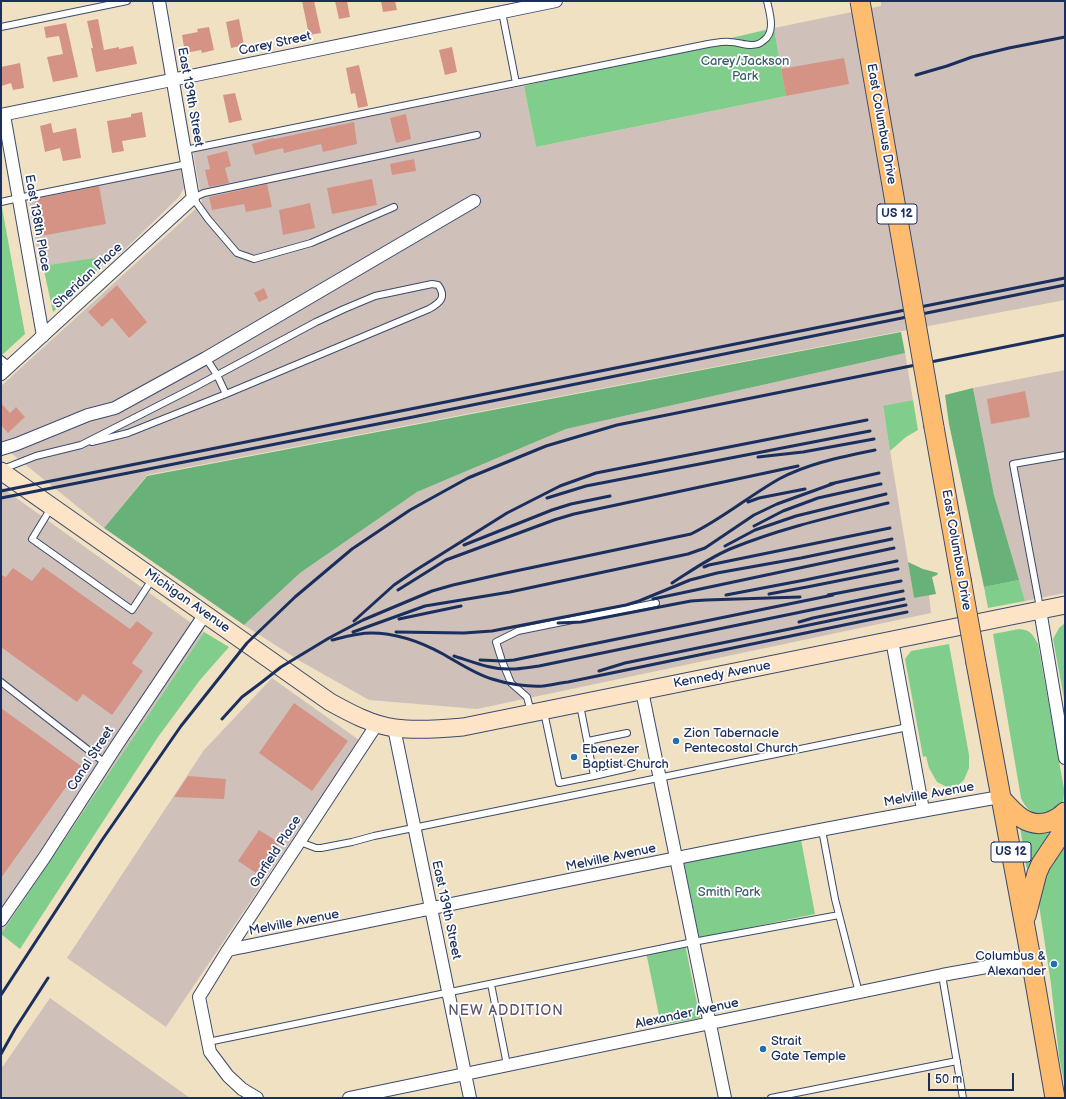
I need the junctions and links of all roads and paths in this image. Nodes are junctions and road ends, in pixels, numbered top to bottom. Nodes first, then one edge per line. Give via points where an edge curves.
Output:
1 (127, 1) edge
2 (159, 1) edge
3 (556, 1) edge
4 (768, 1) edge
5 (860, 1) edge
6 (509, 8) edge
7 (1, 27) edge
8 (173, 79) junction
9 (516, 83) junction
10 (2, 115) edge
11 (477, 135) dead end
12 (185, 150) junction
13 (187, 164) junction
14 (18, 198) junction
15 (193, 198) junction
16 (474, 201) dead end
17 (1, 202) edge
18 (394, 207) dead end
19 (43, 336) junction
20 (206, 358) junction
21 (4, 366) edge
22 (217, 375) junction
23 (226, 394) junction
24 (81, 445) junction
25 (1, 449) edge
26 (1065, 455) edge
27 (1, 470) edge
28 (52, 506) junction
29 (153, 578) junction
30 (656, 603) dead end
31 (1065, 605) edge
32 (1040, 610) junction
33 (205, 614) junction
34 (892, 640) junction
35 (1, 682) edge
36 (642, 691) junction
37 (580, 704) junction
38 (538, 712) junction
39 (377, 724) junction
40 (908, 727) junction
41 (394, 728) junction
42 (627, 733) dead end
43 (588, 741) junction
44 (1065, 758) edge
45 (105, 763) junction
46 (633, 767) dead end
47 (594, 776) junction
48 (659, 778) junction
49 (1000, 797) junction
50 (923, 810) junction
51 (1065, 812) edge
52 (414, 827) junction
53 (1065, 828) edge
54 (822, 830) junction
55 (300, 842) junction
56 (675, 859) junction
57 (431, 909) junction
58 (839, 915) junction
59 (1, 920) edge
60 (1024, 923) junction
61 (692, 942) junction
62 (228, 950) junction
63 (1031, 958) junction
64 (942, 976) junction
65 (491, 984) junction
66 (448, 993) junction
67 (859, 993) junction
68 (709, 1023) junction
69 (208, 1042) junction
70 (957, 1061) junction
71 (507, 1065) junction
72 (465, 1073) junction
73 (257, 1098) edge
74 (349, 1098) edge
75 (470, 1098) edge
76 (725, 1098) edge
77 (771, 1098) edge
78 (964, 1098) edge
79 (1055, 1098) edge

1 - 7 lane
2 - 8 street, East 139th Street
3 - 6 street, Carey Street
4 - 9 lane via 770,33 766,40 756,44 708,44
5 - 49 main road, East Columbus Drive / US 12, bridge
6 - 8 street, Carey Street
6 - 9 lane
8 - 10 street, Carey Street
8 - 12 street, East 139th Street
9 - 12 lane
10 - 14 street, East 138th Place
11 - 15 lane via 204,193
12 - 13 street, East 139th Street
13 - 14 lane
13 - 15 street, East 139th Street
14 - 17 lane
14 - 19 street, East 138th Place
15 - 18 lane via 237,253 254,259 311,243
15 - 19 street, Sheridan Place
16 - 20 street
19 - 21 street, Sheridan Place
20 - 22 lane
20 - 25 street via 115,408
22 - 23 lane
22 - 23 lane via 328,316 376,296 432,284 438,285 442,290 442,299 429,309
22 - 24 lane
23 - 24 lane via 128,433
24 - 27 lane via 36,456
26 - 32 lane via 1013,464
27 - 28 main road, Michigan Avenue
28 - 29 main road, Michigan Avenue
28 - 29 lane via 32,539 132,610
29 - 33 main road, Michigan Avenue
30 - 38 lane via 518,631 496,642 511,683 527,697
31 - 32 main road, Kennedy Avenue
32 - 34 main road, Kennedy Avenue
32 - 44 street
33 - 39 main road, Michigan Avenue via 330,702
33 - 45 street, Canal Street
34 - 36 main road, Kennedy Avenue
34 - 40 street
35 - 45 lane
36 - 37 main road, Kennedy Avenue
36 - 48 street
37 - 38 main road, Kennedy Avenue
37 - 43 lane
38 - 41 main road, Kennedy Avenue via 463,727
38 - 47 lane via 559,783
39 - 41 main road, Kennedy Avenue
39 - 55 street, Garfield Place
40 - 48 lane
40 - 50 street
41 - 52 street, East 139th Street
42 - 43 lane
43 - 47 lane
45 - 59 street, Canal Street
46 - 47 lane
48 - 52 lane
48 - 56 street
49 - 50 street, Melville Avenue
49 - 51 main road via 1029,823 1045,823 1061,817
49 - 60 main road, East Columbus Drive / US 12
50 - 54 street, Melville Avenue
52 - 55 lane via 321,848
52 - 57 street, East 139th Street
53 - 60 main road via 1036,873
54 - 56 street, Melville Avenue
54 - 58 lane
55 - 62 street, Garfield Place
56 - 57 street, Melville Avenue
56 - 61 street
57 - 62 street, Melville Avenue
57 - 66 street, East 139th Street
58 - 61 lane
58 - 67 lane
60 - 63 main road, East Columbus Drive / US 12
61 - 65 lane
61 - 68 street
62 - 69 street, Garfield Place via 199,997
63 - 64 street, Alexander Avenue
63 - 79 main road, East Columbus Drive / US 12
64 - 67 street, Alexander Avenue
64 - 70 lane
65 - 66 lane
65 - 71 lane
66 - 69 lane
66 - 72 street, East 139th Street
67 - 68 street, Alexander Avenue
68 - 71 street, Alexander Avenue
68 - 76 street
69 - 73 street via 210,1052 228,1076
70 - 77 lane
70 - 78 lane
71 - 72 street, Alexander Avenue
72 - 74 street, Alexander Avenue
72 - 75 street, East 139th Street

